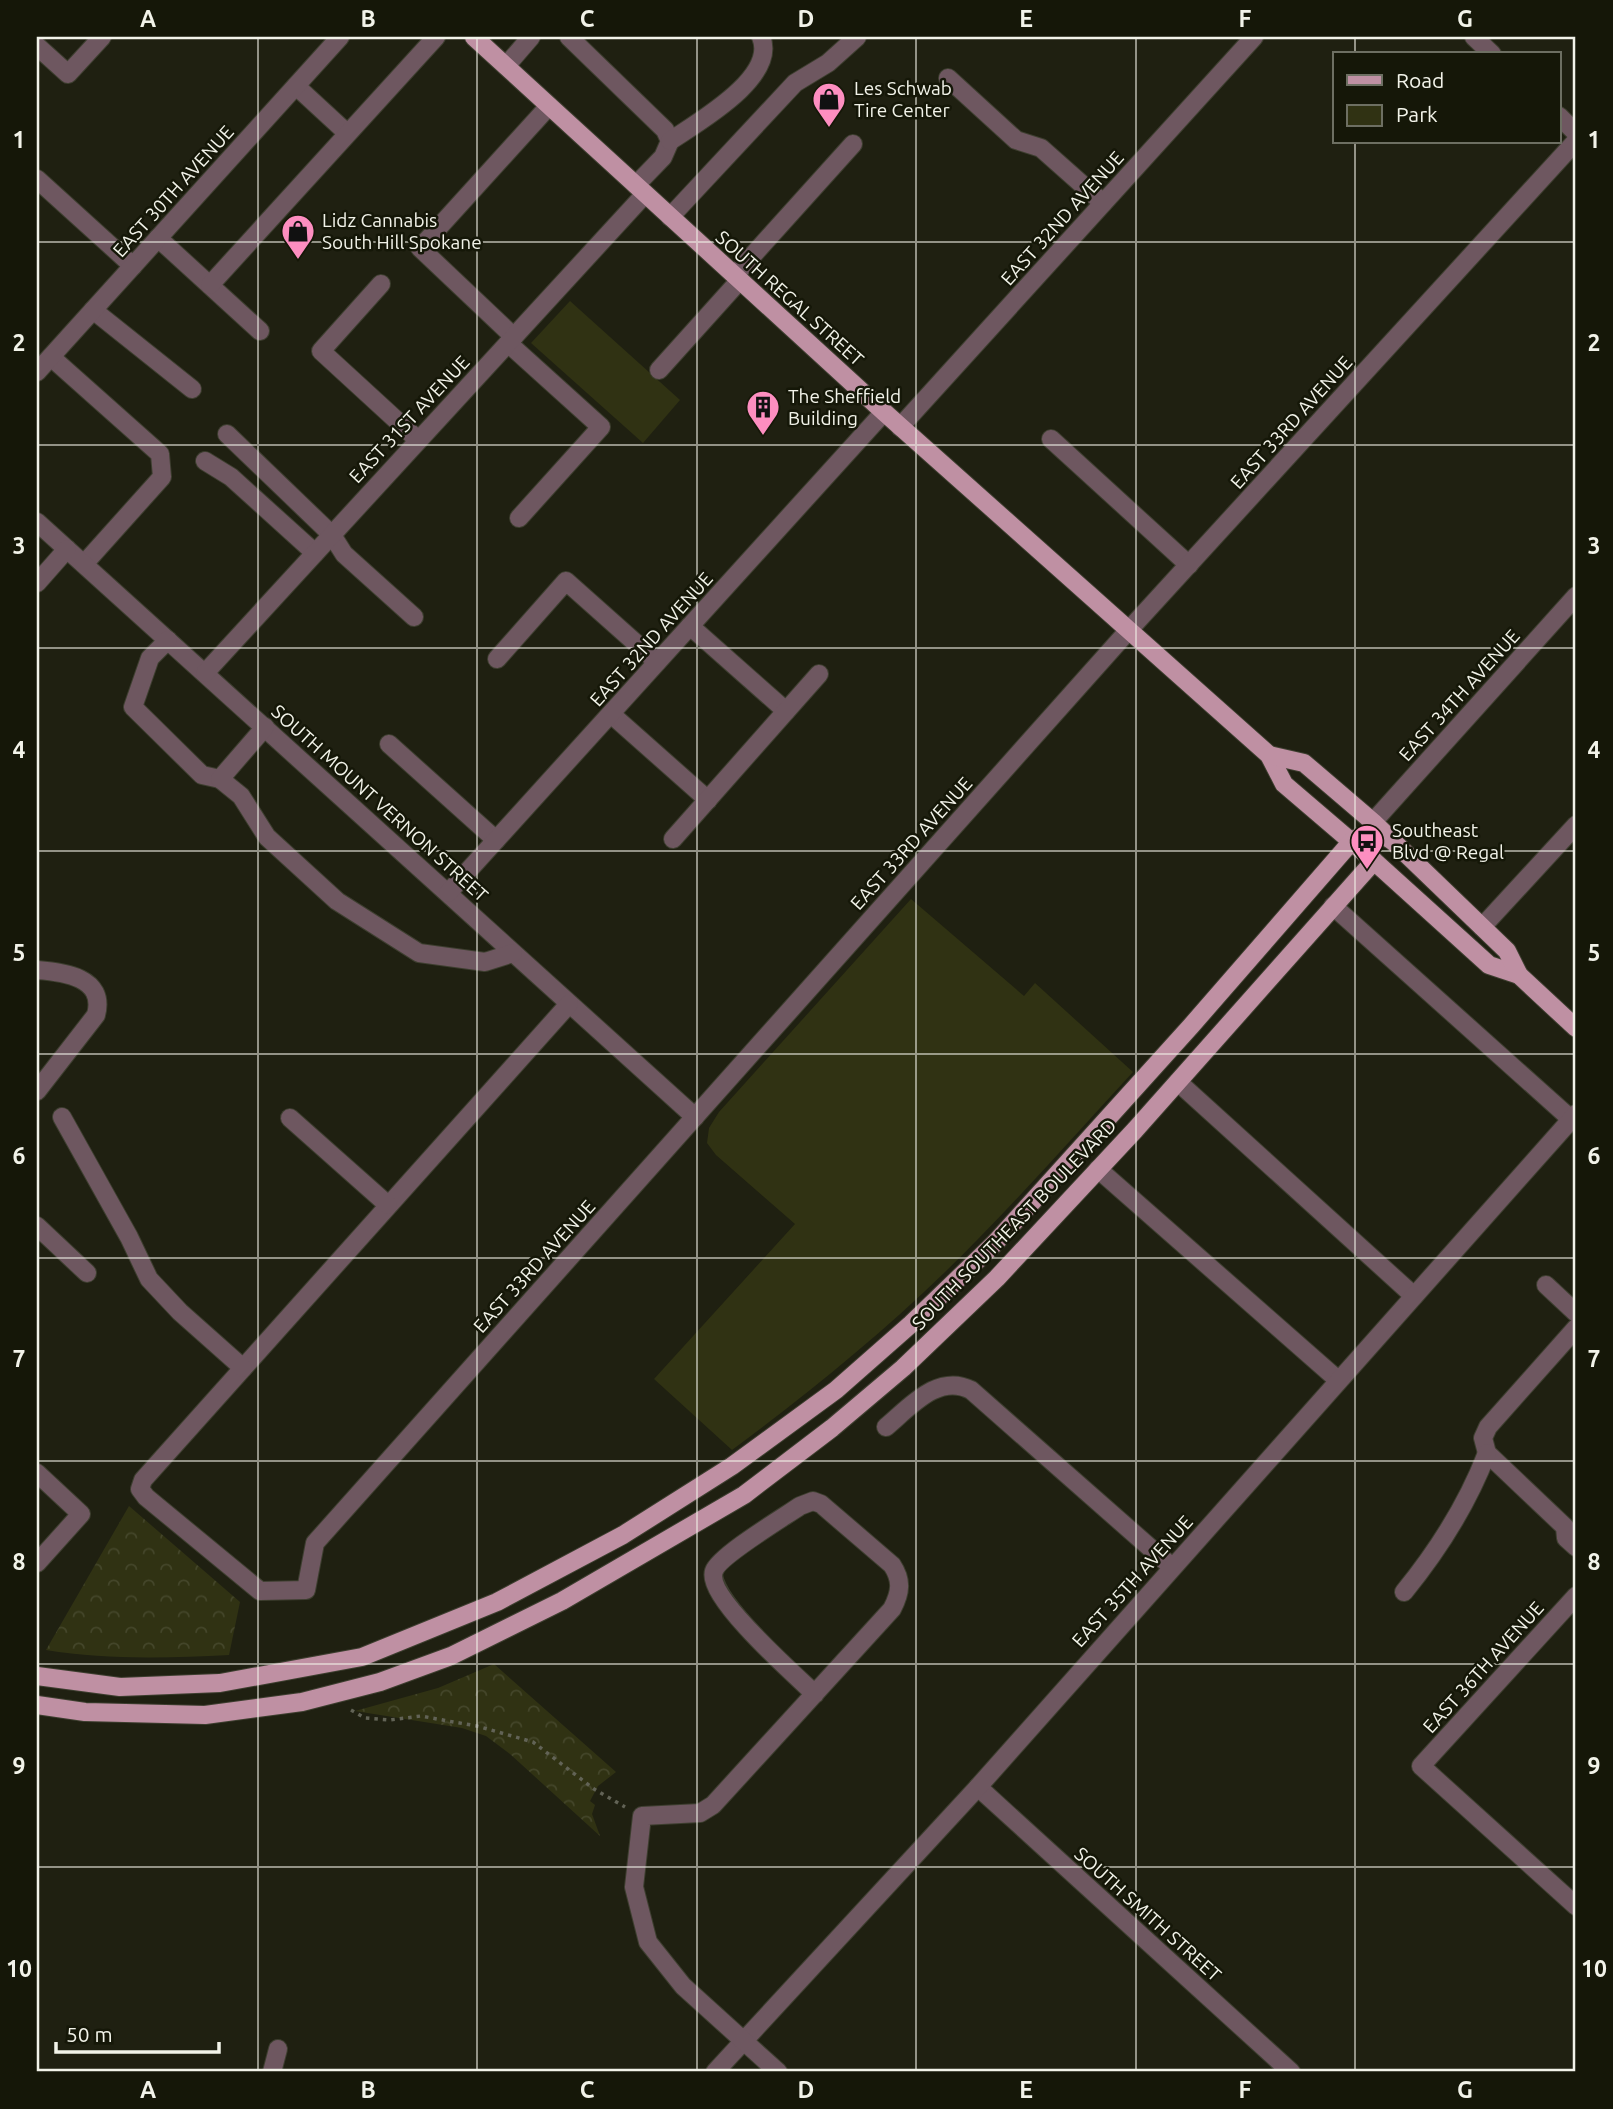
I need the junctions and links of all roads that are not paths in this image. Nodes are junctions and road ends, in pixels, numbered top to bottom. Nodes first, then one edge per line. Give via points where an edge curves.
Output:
1 (340, 37) edge
2 (436, 37) edge
3 (474, 37) edge
4 (531, 37) edge
5 (569, 37) edge
6 (761, 37) edge
7 (856, 37) edge
8 (1254, 37) edge
9 (1474, 37) edge
10 (99, 38) edge
11 (37, 46) edge
12 (1490, 52) edge
13 (506, 65) junction
14 (948, 78) dead end
15 (296, 86) junction
16 (549, 106) junction
17 (1560, 117) edge
18 (347, 132) junction
19 (1576, 133) edge
20 (670, 141) junction
21 (1576, 141) edge
22 (853, 144) dead end
23 (37, 178) edge
24 (640, 190) junction
25 (1103, 204) junction
26 (670, 217) junction
27 (158, 238) junction
28 (133, 266) junction
29 (737, 278) junction
30 (381, 284) dead end
31 (209, 285) junction
32 (93, 310) junction
33 (260, 331) dead end
34 (511, 340) junction
35 (51, 357) junction
36 (659, 370) dead end
37 (37, 372) edge
38 (192, 389) dead end
39 (884, 412) junction
40 (901, 427) junction
41 (227, 434) dead end
42 (1051, 439) dead end
43 (418, 440) junction
44 (205, 461) dead end
45 (519, 518) dead end
46 (37, 522) edge
47 (332, 535) junction
48 (67, 549) junction
49 (315, 553) junction
50 (84, 564) junction
51 (1189, 565) junction
52 (37, 583) edge
53 (1576, 596) edge
54 (414, 617) dead end
55 (690, 626) junction
56 (1129, 631) junction
57 (168, 640) junction
58 (497, 659) dead end
59 (657, 662) junction
60 (205, 673) junction
61 (819, 674) dead end
62 (786, 711) junction
63 (611, 714) junction
64 (265, 727) junction
65 (388, 744) dead end
66 (1269, 755) junction
67 (220, 779) junction
68 (708, 800) junction
69 (1576, 825) edge
70 (1371, 828) junction
71 (673, 839) dead end
72 (496, 840) junction
73 (1352, 842) junction
74 (1374, 861) junction
75 (448, 893) junction
76 (1333, 906) junction
77 (1482, 927) junction
78 (513, 953) junction
79 (37, 970) edge
80 (1519, 975) junction
81 (569, 1004) junction
82 (1576, 1028) edge
83 (1178, 1082) junction
84 (37, 1091) edge
85 (62, 1117) dead end
86 (695, 1117) junction
87 (1574, 1117) edge
88 (290, 1118) dead end
89 (1098, 1169) junction
90 (388, 1205) junction
91 (37, 1226) edge
92 (87, 1273) dead end
93 (1546, 1285) dead end
94 (1414, 1296) junction
95 (1576, 1313) edge
96 (1576, 1328) edge
97 (243, 1368) junction
98 (1338, 1380) junction
99 (886, 1427) dead end
100 (1487, 1453) junction
101 (37, 1474) edge
102 (1571, 1526) edge
103 (1576, 1547) edge
104 (38, 1557) edge
105 (1172, 1567) junction
106 (1404, 1592) dead end
107 (1576, 1596) edge
108 (37, 1676) edge
109 (815, 1693) junction
110 (37, 1705) edge
111 (978, 1787) junction
112 (1576, 1906) edge
113 (743, 2040) junction
114 (278, 2049) dead end
115 (272, 2072) edge
116 (715, 2072) edge
117 (778, 2072) edge
118 (1291, 2072) edge

1 - 15 street, EAST 30TH AVENUE
2 - 18 street
3 - 13 main road, SOUTH REGAL STREET
4 - 13 street
5 - 20 street via 665,130
6 - 20 street via 761,66 743,87
7 - 26 street via 828,63 795,83
8 - 25 street, EAST 32ND AVENUE
9 - 12 street
10 - 11 street via 68,74
13 - 16 main road, SOUTH REGAL STREET
14 - 25 street via 1016,140 1041,148
15 - 18 street
15 - 27 street, EAST 30TH AVENUE
16 - 24 main road, SOUTH REGAL STREET
16 - 34 street via 420,248
17 - 19 street
18 - 31 street
20 - 24 street, EAST 31ST AVENUE
21 - 51 street, EAST 33RD AVENUE
22 - 29 street
23 - 28 street
24 - 26 main road, SOUTH REGAL STREET
24 - 34 street, EAST 31ST AVENUE
25 - 40 street, EAST 32ND AVENUE
26 - 29 main road, SOUTH REGAL STREET
27 - 28 street, EAST 30TH AVENUE
27 - 31 street
28 - 32 street, EAST 30TH AVENUE
29 - 36 street
29 - 39 main road, SOUTH REGAL STREET
30 - 43 street via 321,351
31 - 33 street
32 - 35 street, EAST 30TH AVENUE
32 - 38 street
34 - 43 street, EAST 31ST AVENUE
34 - 45 street via 601,427
35 - 37 street, EAST 30TH AVENUE
35 - 50 street via 160,454 162,477
39 - 40 main road, SOUTH REGAL STREET
39 - 55 street, EAST 32ND AVENUE
40 - 56 main road, SOUTH REGAL STREET
41 - 47 street
42 - 51 street
43 - 47 street, EAST 31ST AVENUE
44 - 49 street via 231,477
46 - 48 street, SOUTH MOUNT VERNON STREET
47 - 49 street, EAST 31ST AVENUE
47 - 54 street via 344,554
48 - 50 street, SOUTH MOUNT VERNON STREET
48 - 52 street
49 - 60 street, EAST 31ST AVENUE
50 - 57 street, SOUTH MOUNT VERNON STREET
51 - 56 street, EAST 33RD AVENUE
53 - 70 street, EAST 34TH AVENUE
55 - 59 street, EAST 32ND AVENUE
55 - 62 street
56 - 66 main road, SOUTH REGAL STREET
56 - 86 street, EAST 33RD AVENUE
57 - 60 street, SOUTH MOUNT VERNON STREET
57 - 67 street via 150,658 133,707 202,775
58 - 59 street via 566,581
59 - 63 street, EAST 32ND AVENUE
60 - 64 street, SOUTH MOUNT VERNON STREET
61 - 62 street
62 - 68 street
63 - 68 street
63 - 72 street, EAST 32ND AVENUE
64 - 67 street
64 - 75 street, SOUTH MOUNT VERNON STREET
65 - 72 street
66 - 70 main road, SOUTH REGAL STREET via 1304,763
66 - 73 main road, SOUTH REGAL STREET via 1284,784
67 - 78 street via 241,796 267,836 337,901 419,953 485,962
68 - 71 street
69 - 77 street
70 - 73 main road
70 - 74 main road
70 - 77 main road, SOUTH REGAL STREET via 1393,841
72 - 75 street, EAST 32ND AVENUE
73 - 74 main road, SOUTH REGAL STREET
73 - 108 main road, SOUTH SOUTHEAST BOULEVARD via 995,1243 836,1390 721,1473 623,1535 497,1602 362,1657 220,1683 120,1686
74 - 76 main road, SOUTH SOUTHEAST BOULEVARD
74 - 80 main road, SOUTH REGAL STREET via 1489,965
75 - 78 street, SOUTH MOUNT VERNON STREET
76 - 83 main road, SOUTH SOUTHEAST BOULEVARD
76 - 87 street
77 - 80 main road, SOUTH REGAL STREET via 1507,951
78 - 81 street, SOUTH MOUNT VERNON STREET
79 - 84 street via 74,976 91,989 99,1005
80 - 82 main road, SOUTH REGAL STREET
81 - 86 street, SOUTH MOUNT VERNON STREET
81 - 90 street
83 - 89 main road, SOUTH SOUTHEAST BOULEVARD
83 - 94 street
85 - 97 street via 149,1279
86 - 97 street, EAST 33RD AVENUE via 315,1543 306,1590 260,1591 140,1489 143,1480
87 - 94 street, EAST 35TH AVENUE
88 - 90 street
89 - 98 street
89 - 110 main road, SOUTH SOUTHEAST BOULEVARD via 998,1278 832,1428 744,1495 562,1601 451,1656 380,1682 302,1702 205,1715 85,1712
90 - 97 street
91 - 92 street
93 - 95 street
94 - 98 street, EAST 35TH AVENUE
96 - 100 street via 1488,1427 1483,1438
98 - 105 street, EAST 35TH AVENUE
99 - 105 street via 931,1391 960,1384
100 - 102 street
100 - 106 street via 1473,1491
101 - 104 street via 81,1514
102 - 103 street via 1566,1538
105 - 111 street, EAST 35TH AVENUE
107 - 112 street, EAST 36TH AVENUE via 1420,1766
109 - 109 street via 892,1609 900,1585 892,1565 814,1501 725,1558 713,1578 745,1626
109 - 113 street via 713,1805 700,1813 642,1816 634,1887 648,1942 683,1986
111 - 113 street, EAST 35TH AVENUE
111 - 118 street, SOUTH SMITH STREET
113 - 116 street, EAST 35TH AVENUE
113 - 117 street
114 - 115 street

